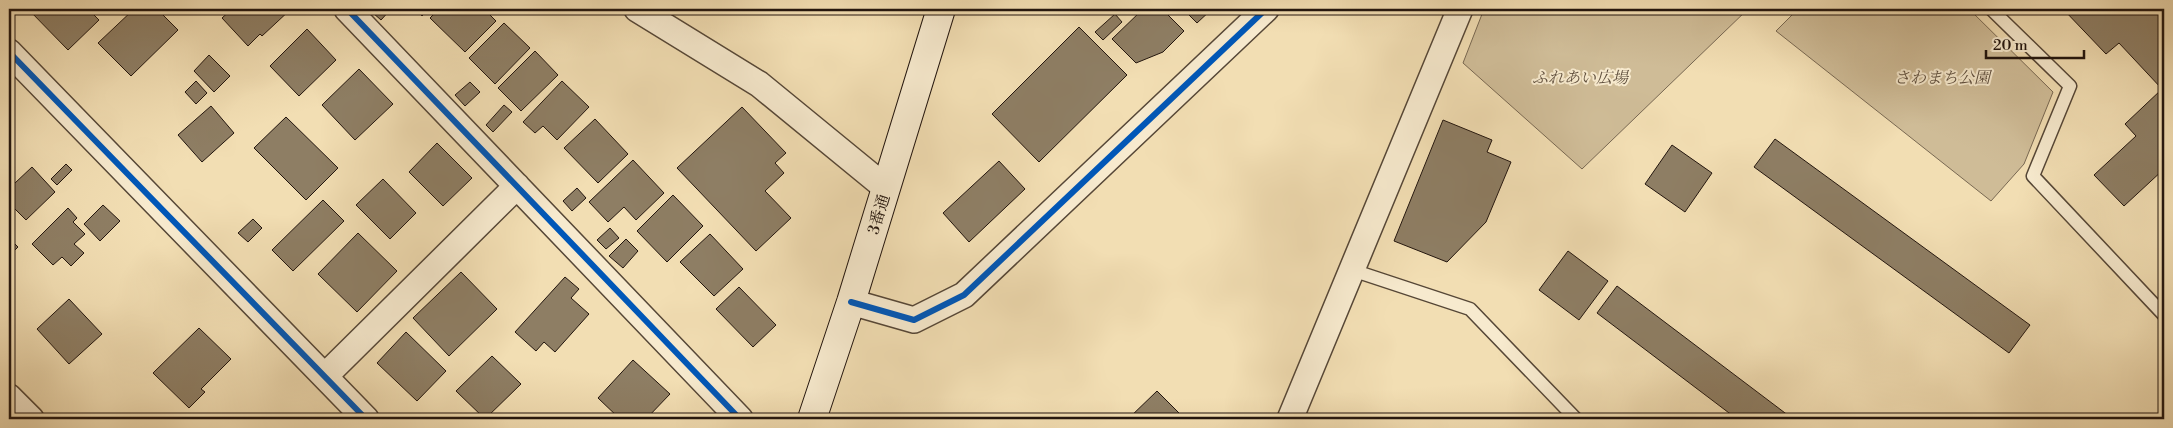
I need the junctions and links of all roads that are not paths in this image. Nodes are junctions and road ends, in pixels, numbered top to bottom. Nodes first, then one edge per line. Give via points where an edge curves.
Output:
1 (347, 9) edge
2 (637, 9) edge
3 (941, 9) edge
4 (1266, 9) edge
5 (1460, 9) edge
6 (1991, 9) edge
7 (9, 52) edge
8 (517, 186) junction
9 (886, 188) junction
10 (1352, 270) junction
11 (851, 302) junction
12 (2164, 315) edge
13 (325, 376) junction
14 (9, 397) edge
15 (30, 419) edge
16 (366, 419) edge
17 (740, 419) edge
18 (812, 419) edge
19 (1290, 419) edge
20 (1576, 419) edge

1 - 8 street
2 - 9 street via 759,84
3 - 9 main road, 3番通
4 - 11 street via 964,295 914,320
5 - 10 street
6 - 12 lane via 2070,86 2033,176
7 - 13 street
8 - 13 street
8 - 17 street
9 - 11 main road, 3番通
10 - 19 street
10 - 20 lane via 1470,309
11 - 18 main road, 3番通
13 - 16 street
14 - 15 street

